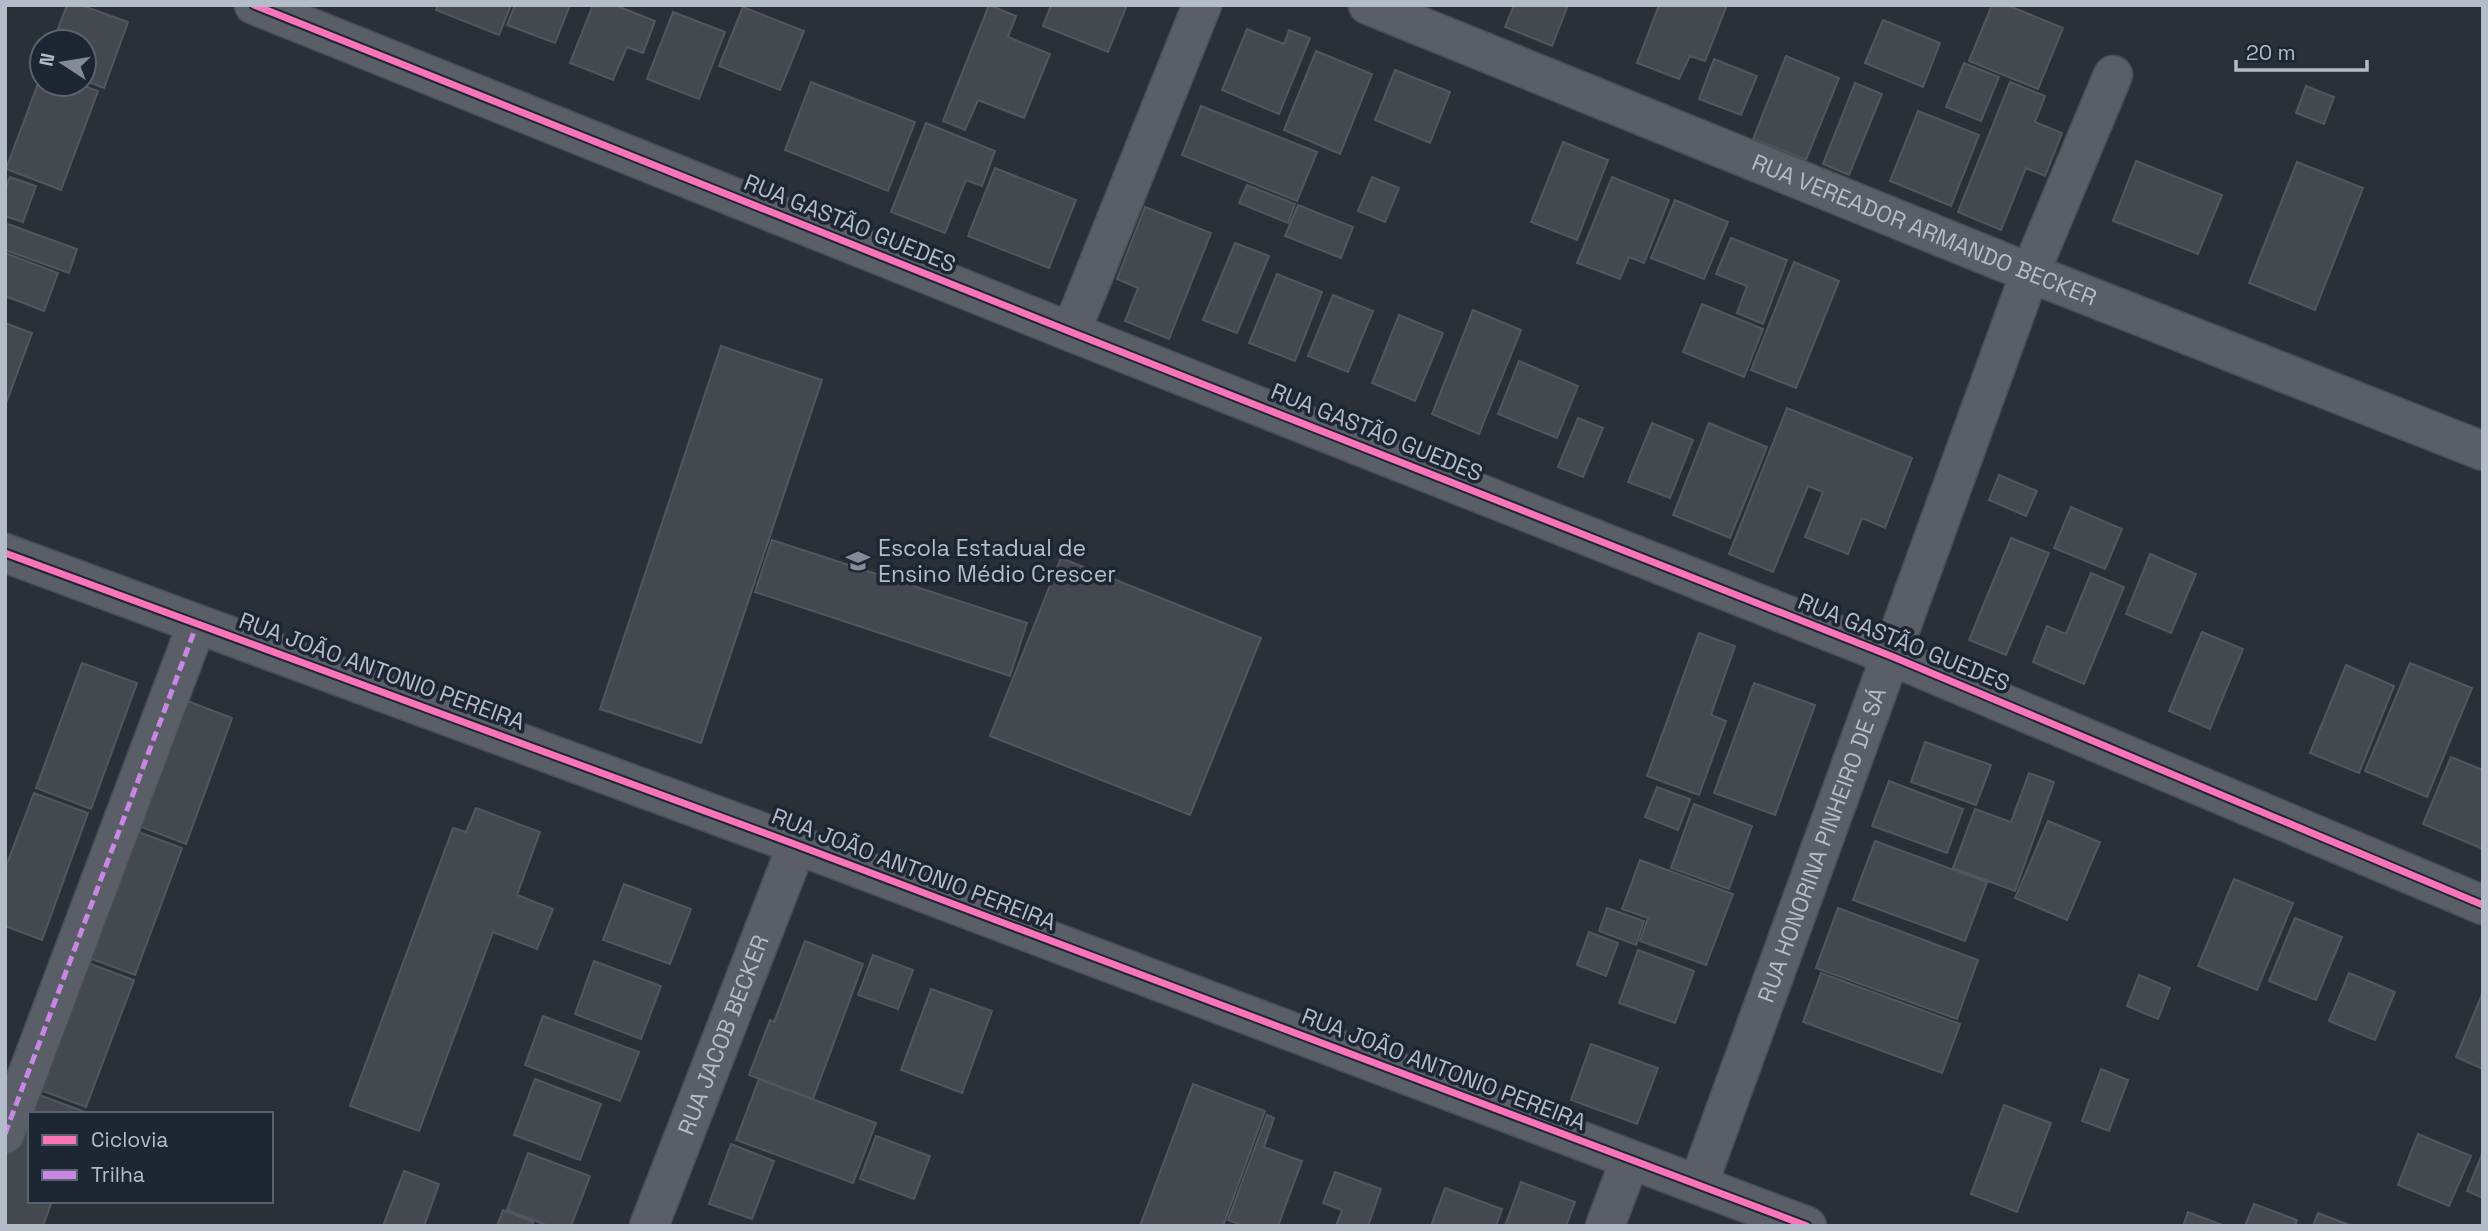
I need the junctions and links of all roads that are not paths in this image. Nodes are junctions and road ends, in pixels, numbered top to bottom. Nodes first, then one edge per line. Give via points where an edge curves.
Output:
1 (254, 5) edge
2 (1202, 5) edge
3 (1368, 5) edge
4 (2113, 75) dead end
5 (2030, 273) junction
6 (1071, 332) junction
7 (2483, 451) edge
8 (5, 553) edge
9 (197, 624) junction
10 (1891, 656) junction
11 (797, 845) junction
12 (2483, 905) edge
13 (5, 1134) edge
14 (1630, 1160) junction
15 (1698, 1185) junction
16 (649, 1226) edge
17 (1605, 1226) edge
18 (1807, 1226) edge

1 - 6 street, RUA GASTÃO GUEDES
2 - 6 street
3 - 5 street, RUA VEREADOR ARMANDO BECKER
4 - 5 street, RUA HONORINA PINHEIRO DE SÁ
5 - 7 street, RUA VEREADOR ARMANDO BECKER
5 - 10 street, RUA HONORINA PINHEIRO DE SÁ
6 - 10 street, RUA GASTÃO GUEDES
8 - 9 street, RUA JOÃO ANTONIO PEREIRA
9 - 11 street, RUA JOÃO ANTONIO PEREIRA
9 - 13 street
10 - 12 street, RUA GASTÃO GUEDES
10 - 15 street, RUA HONORINA PINHEIRO DE SÁ
11 - 14 street, RUA JOÃO ANTONIO PEREIRA
11 - 16 street, RUA JACOB BECKER
14 - 15 street, RUA JOÃO ANTONIO PEREIRA
14 - 17 street
15 - 18 street, RUA JOÃO ANTONIO PEREIRA

